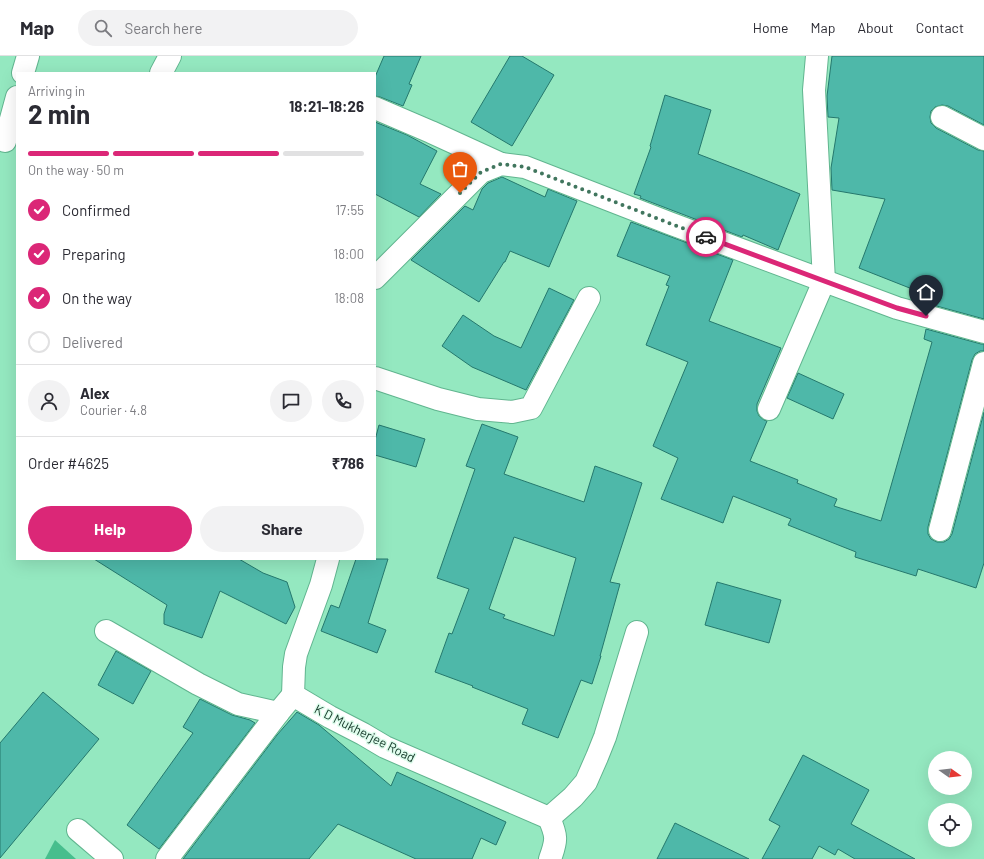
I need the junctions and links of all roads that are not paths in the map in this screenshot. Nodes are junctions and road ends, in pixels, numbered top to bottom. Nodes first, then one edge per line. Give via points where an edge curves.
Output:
1 (28, 56) edge
2 (170, 56) edge
3 (817, 56) edge
4 (23, 72) edge
5 (162, 72) edge
6 (16, 102) edge
7 (376, 108) edge
8 (942, 117) dead end
9 (984, 139) edge
10 (7, 143) edge
11 (501, 164) junction
12 (376, 277) edge
13 (824, 281) junction
14 (589, 298) dead end
15 (984, 332) edge
16 (984, 363) edge
17 (376, 378) edge
18 (769, 409) dead end
19 (940, 530) dead end
20 (328, 560) edge
21 (106, 631) dead end
22 (637, 632) dead end
23 (293, 695) junction
24 (278, 713) junction
25 (549, 818) junction
26 (78, 830) dead end
27 (112, 859) edge
28 (167, 859) edge
29 (550, 859) edge

1 - 4 street
2 - 5 street
3 - 13 street via 814,90
6 - 10 street
7 - 11 street
8 - 9 street
11 - 12 street via 481,172
11 - 13 street via 525,167
13 - 15 street via 897,308
13 - 18 street
14 - 17 street via 531,408 512,412 478,409
16 - 19 street
20 - 23 street via 296,654
21 - 24 street via 238,704
22 - 25 street via 605,737 586,782 573,798
23 - 24 street
23 - 25 street, K D Mukherjee Road via 385,747
24 - 28 street
25 - 29 street via 555,831 556,844
26 - 27 street

